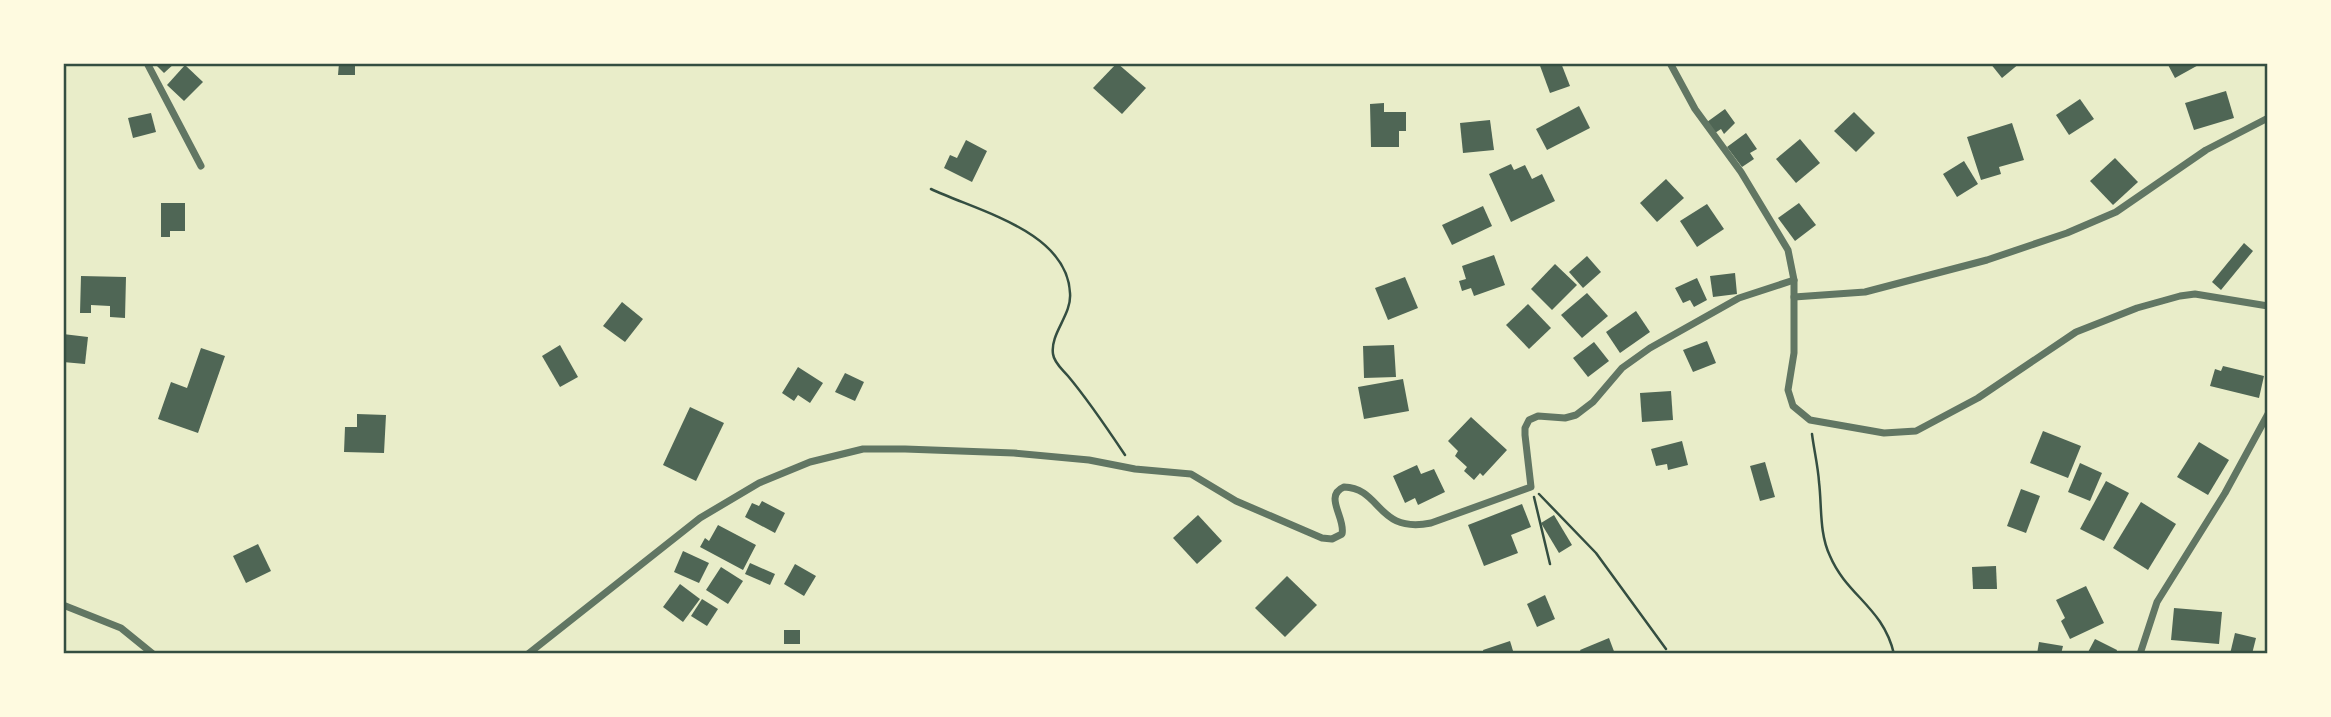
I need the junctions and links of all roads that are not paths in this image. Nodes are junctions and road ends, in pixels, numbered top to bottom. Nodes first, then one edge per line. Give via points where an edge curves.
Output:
1 (147, 63) edge
2 (1670, 63) edge
3 (2268, 118) edge
4 (201, 166) dead end
5 (1794, 281) junction
6 (1794, 297) junction
7 (2268, 306) edge
8 (2268, 414) edge
9 (63, 605) edge
10 (153, 654) edge
11 (528, 654) edge
12 (2140, 654) edge

1 - 4 street
2 - 5 street via 1695,109 1782,236
3 - 6 street via 2206,150 2116,212 2067,233 1865,292
5 - 6 street
5 - 11 street via 1738,298 1650,348 1622,368 1576,415 1529,420 1525,435 1531,487 1431,523 1395,521 1361,491 1344,487 1334,496 1343,530 1338,538 1322,538 1236,501 1191,474 1014,453 863,449 810,462 759,483 700,518
6 - 7 street via 1794,353 1788,390 1793,406 1810,420 1884,433 1916,431 1978,398 2076,332 2137,308 2195,294
8 - 12 street via 2157,602
9 - 10 street via 121,628

